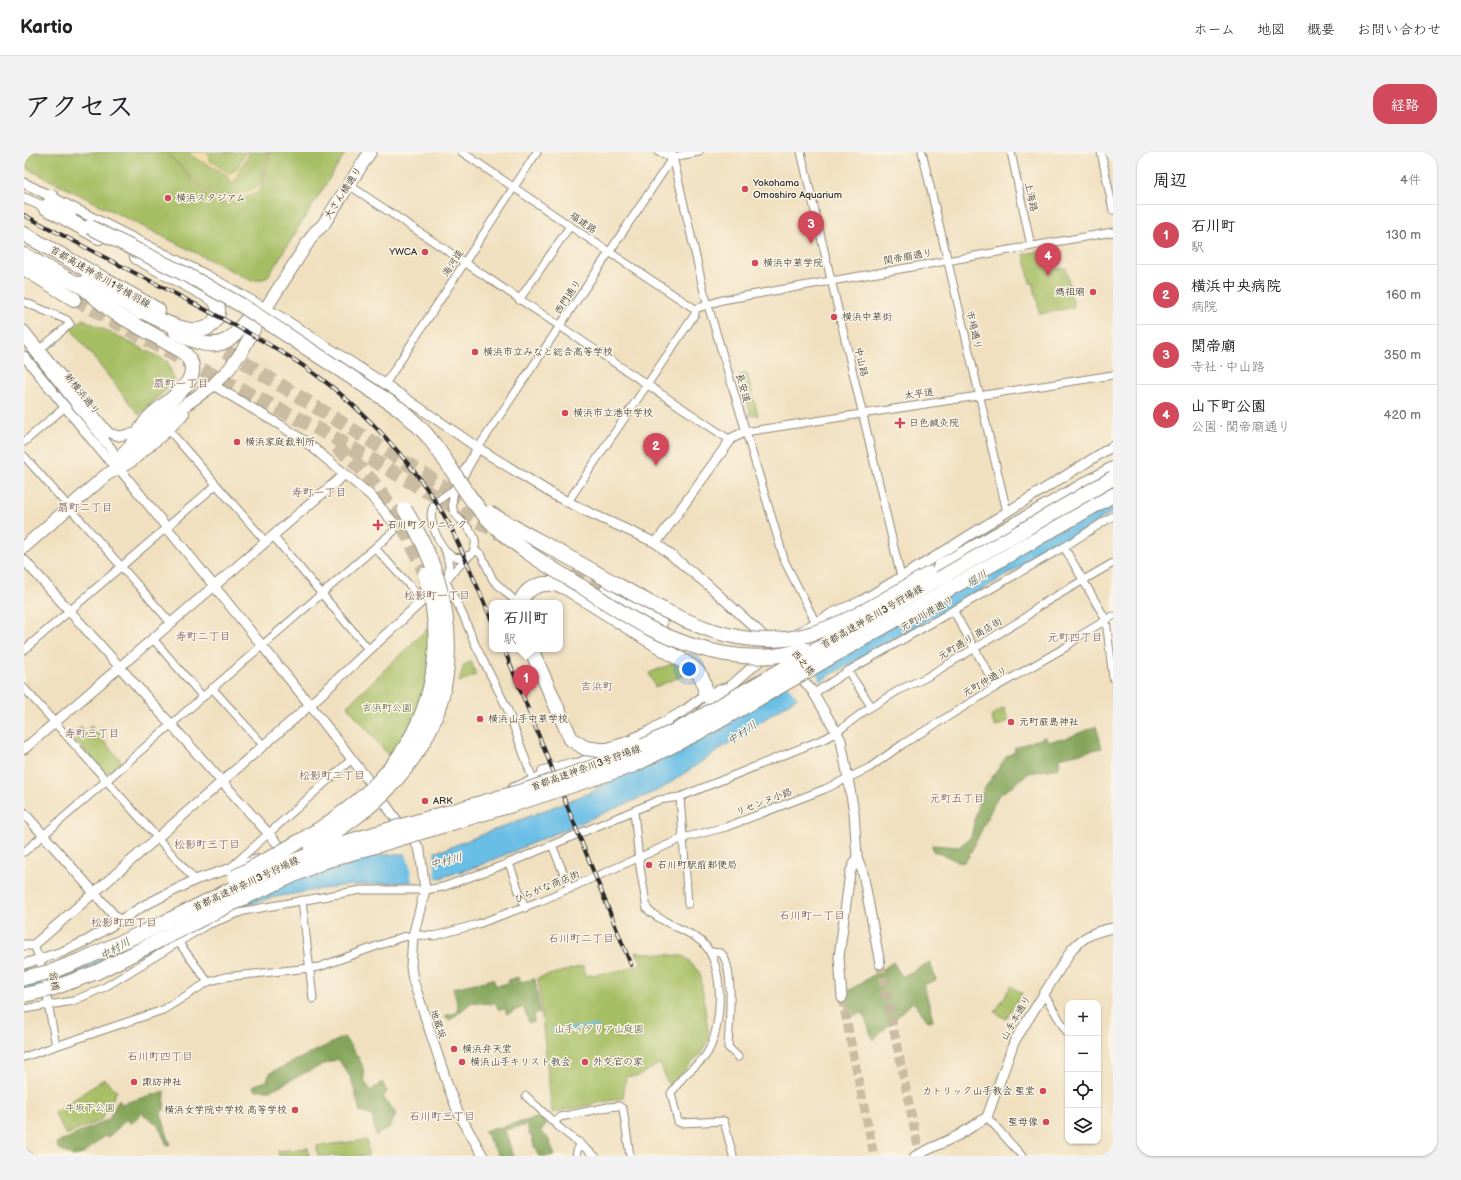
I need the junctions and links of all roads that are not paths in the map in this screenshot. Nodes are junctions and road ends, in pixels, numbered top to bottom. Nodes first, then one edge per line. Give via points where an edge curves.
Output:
1 (360, 152) edge
2 (370, 152) edge
3 (462, 152) edge
4 (538, 152) edge
5 (658, 152) edge
6 (699, 152) edge
7 (801, 152) edge
8 (922, 152) edge
9 (1011, 152) edge
10 (1101, 152) edge
11 (672, 155) edge
12 (24, 183) edge
13 (349, 185) junction
14 (514, 188) junction
15 (24, 198) edge
16 (48, 202) junction
17 (1113, 210) edge
18 (570, 226) junction
19 (1113, 232) edge
20 (314, 233) junction
21 (24, 234) edge
22 (1031, 246) junction
23 (24, 247) edge
24 (610, 252) junction
25 (24, 255) edge
26 (948, 260) junction
27 (465, 263) junction
28 (24, 268) edge
29 (832, 281) junction
30 (74, 299) tunnel mouth
31 (519, 300) junction
32 (24, 302) edge
33 (707, 304) junction
34 (134, 307) junction
35 (266, 308) junction
36 (695, 309) junction
37 (176, 320) dead end
38 (560, 327) junction
39 (24, 330) edge
40 (24, 338) edge
41 (40, 349) junction
42 (24, 356) edge
43 (1113, 375) edge
44 (385, 384) junction
45 (213, 385) junction
46 (646, 386) junction
47 (980, 397) junction
48 (193, 401) junction
49 (65, 407) junction
50 (862, 414) junction
51 (153, 422) junction
52 (168, 430) junction
53 (745, 432) junction
54 (730, 440) junction
55 (128, 441) junction
56 (24, 442) edge
57 (1113, 446) edge
58 (478, 448) junction
59 (24, 456) edge
60 (118, 467) junction
61 (1113, 469) edge
62 (345, 474) junction
63 (1113, 478) edge
64 (216, 485) junction
65 (1113, 495) edge
66 (456, 497) junction
67 (437, 502) junction
68 (567, 503) junction
69 (69, 507) junction
70 (405, 510) dead end
71 (1007, 512) junction
72 (1113, 516) edge
73 (392, 522) joint
74 (166, 527) junction
75 (273, 536) junction
76 (1033, 541) junction
77 (266, 542) junction
78 (656, 543) junction
79 (24, 547) edge
80 (1064, 547) junction
81 (375, 548) junction
82 (446, 552) junction
83 (473, 552) junction
84 (24, 560) edge
85 (1113, 562) edge
86 (121, 566) junction
87 (425, 575) tunnel mouth
88 (901, 577) junction
89 (446, 578) junction
90 (1084, 580) junction
91 (214, 587) junction
92 (606, 592) tunnel mouth
93 (322, 594) junction
94 (422, 599) junction
95 (515, 600) edge
96 (518, 600) edge
97 (69, 610) junction
98 (953, 610) junction
99 (1113, 616) edge
100 (1106, 620) junction
101 (816, 622) junction
102 (171, 623) junction
103 (153, 639) junction
104 (263, 645) junction
105 (775, 646) junction
106 (975, 647) junction
107 (804, 649) junction
108 (24, 650) edge
109 (369, 650) junction
110 (532, 652) edge
111 (119, 668) junction
112 (848, 671) junction
113 (777, 672) junction
114 (1113, 678) edge
115 (730, 686) junction
116 (996, 687) junction
117 (24, 688) edge
118 (212, 688) junction
119 (813, 693) junction
120 (705, 695) junction
121 (203, 697) junction
122 (310, 705) junction
123 (871, 706) junction
124 (55, 723) junction
125 (170, 724) junction
126 (838, 732) junction
127 (264, 746) junction
128 (24, 749) edge
129 (352, 759) junction
130 (849, 777) junction
131 (537, 778) junction
132 (106, 780) junction
133 (222, 783) junction
134 (680, 797) junction
135 (634, 811) junction
136 (24, 813) edge
137 (429, 825) junction
138 (409, 832) junction
139 (268, 833) junction
140 (44, 835) junction
141 (683, 838) junction
142 (157, 839) junction
143 (552, 845) junction
144 (24, 852) edge
145 (285, 852) junction
146 (857, 857) junction
147 (639, 858) junction
148 (509, 863) junction
149 (230, 868) junction
150 (195, 880) junction
151 (424, 885) junction
152 (570, 889) junction
153 (95, 894) junction
154 (302, 900) junction
155 (688, 904) dead end
156 (525, 908) junction
157 (120, 921) junction
158 (1113, 928) edge
159 (413, 936) junction
160 (179, 943) junction
161 (24, 945) edge
162 (34, 945) junction
163 (711, 952) junction
164 (40, 960) junction
165 (24, 964) edge
166 (880, 964) tunnel mouth
167 (68, 966) junction
168 (309, 968) junction
169 (24, 978) edge
170 (208, 982) junction
171 (24, 990) edge
172 (1044, 994) junction
173 (24, 995) edge
174 (842, 998) tunnel mouth
175 (313, 999) dead end
176 (48, 1006) junction
177 (24, 1009) edge
178 (1065, 1029) edge
179 (56, 1046) junction
180 (24, 1057) edge
181 (738, 1057) dead end
182 (526, 1096) dead end
183 (987, 1117) junction
184 (554, 1122) junction
185 (579, 1142) junction
186 (24, 1153) edge
187 (28, 1156) edge
188 (483, 1156) edge
189 (576, 1156) edge
190 (595, 1156) edge
191 (630, 1156) edge
192 (733, 1156) edge
193 (915, 1156) edge
194 (1022, 1156) edge

1 - 20 main road, 大さん橋通り via 317,222
2 - 13 main road, 大さん橋通り
3 - 14 street, 福建路
4 - 14 street, 海河道
5 - 11 street
6 - 11 street
7 - 29 street, 中山路
8 - 26 street, 市場通り
9 - 22 street, 上海路
10 - 17 street
11 - 24 street, 西門通り
11 - 33 street, 長安道
12 - 16 street
13 - 20 main road, 大さん橋通り via 323,225
13 - 27 street
14 - 18 street, 福建路
14 - 27 street, 海河道
15 - 16 street
16 - 34 highway via 213,298 218,304 219,313 208,328 197,331 184,330
16 - 35 street, 西之橋 via 208,276
16 - 107 highway, bridge via 90,227 241,305 400,409 418,424 472,500 497,528 562,574 647,628 686,644 745,656 774,656
18 - 24 street, 福建路
18 - 31 street
19 - 22 street, 関帝廟通り
20 - 35 main road, 大さん橋通り
21 - 37 highway, 首都高速神奈川1号横羽線
22 - 26 street, 関帝廟通り
23 - 34 highway
24 - 36 street, 福建路
24 - 38 street, 西門通り
25 - 51 highway via 83,287 113,312 182,351 188,357 192,372 190,379
26 - 29 street, 関帝廟通り
26 - 47 street, 市場通り
27 - 31 street
27 - 44 street, 海河道
28 - 30 highway
29 - 33 street, 関帝廟通り
29 - 50 street, 中山路
31 - 38 street
32 - 41 street via 67,320 70,324
33 - 36 street, 関帝廟通り
33 - 53 street, 長安道
34 - 35 highway via 184,336 206,345 225,342 250,317
35 - 44 street, 西之橋
35 - 45 main road, 大さん橋通り via 242,351
36 - 46 street via 695,314
38 - 46 street
38 - 58 street, 西門通り
39 - 41 street
40 - 60 street, 新横浜通り via 112,450
41 - 55 street via 104,428
42 - 49 street
43 - 47 street, 太平道
44 - 58 street, 西之橋
45 - 48 main road, 大さん橋通り
45 - 62 street via 282,426
46 - 54 street
46 - 68 street
47 - 50 street, 太平道
47 - 71 street, 市場通り
48 - 51 main road
48 - 52 main road
49 - 56 street
49 - 60 street via 105,456
50 - 53 street, 太平道
50 - 88 street, 中山路
51 - 55 highway
51 - 55 highway
52 - 60 main road via 131,461
52 - 64 street
53 - 54 street, 太平道
53 - 101 street, 長安道 via 785,562
54 - 78 street
55 - 60 main road
57 - 71 street
58 - 66 street
58 - 68 street, 西之橋
59 - 69 street
60 - 69 main road
60 - 74 street
61 - 66 highway, bridge via 856,614 810,634 789,638 742,638 716,633 686,622
62 - 73 street via 370,495
62 - 75 street
63 - 113 highway, 首都高速神奈川3号狩場線, bridge
64 - 74 street
64 - 77 street
65 - 76 highway, 首都高速神奈川3号狩場線
66 - 67 street
66 - 67 street
66 - 83 street via 455,513 473,533
67 - 82 street via 431,513 432,522
68 - 78 street, 西之橋
69 - 79 main road
69 - 86 street
70 - 171 highway, bridge via 435,571 443,595 448,634 446,673 441,699 432,725 406,767 378,799 357,816 275,871 161,933 70,974
71 - 88 street
72 - 80 street, 元町川岸通り
73 - 81 street via 394,531
74 - 86 street
74 - 91 street
75 - 77 street
75 - 93 street
76 - 107 highway, bridge via 947,579 861,627
76 - 173 highway, 首都高速神奈川3号狩場線, bridge via 709,727 634,765 522,802 325,861 255,892 97,972 51,989
77 - 91 street
78 - 105 street, 西之橋 via 687,567
80 - 90 street
80 - 98 street, 元町川岸通り
81 - 93 street
81 - 94 street
82 - 83 street via 462,558
82 - 89 street via 449,565
83 - 89 street
83 - 95 street via 481,554 493,580
84 - 97 street
85 - 90 street, 元町通り 商店街
86 - 97 street
86 - 102 street
87 - 167 highway, bridge via 436,627 433,674 417,728 407,746 377,785 329,823 299,842
88 - 101 street via 860,601
89 - 94 street
89 - 131 street
90 - 100 street
90 - 106 street, 元町通り 商店街
91 - 102 street
91 - 104 street
92 - 107 highway, bridge via 660,623 698,641 718,647 744,653 768,654
93 - 104 street
93 - 109 street
94 - 109 street
96 - 120 highway via 539,584 556,583 586,598 701,675
97 - 108 street
97 - 111 street
98 - 106 street
98 - 112 street, 元町川岸通り
99 - 100 street, 元町仲通り
100 - 114 street
100 - 116 street, 元町仲通り via 1066,647
101 - 105 street
102 - 103 street
103 - 111 street
103 - 121 street
104 - 118 street
104 - 122 street
105 - 115 street
105 - 119 street, 西之橋, bridge
106 - 116 street
106 - 123 street, 元町通り 商店街 via 925,678
109 - 122 street
110 - 113 highway, bridge via 567,734 576,743 598,750 608,750 635,742
111 - 124 street
111 - 125 street
112 - 119 street, 元町川岸通り
112 - 123 street
113 - 167 highway, 首都高速神奈川3号狩場線, bridge via 685,726 616,759 530,789 333,846 270,870 153,928
115 - 120 street
115 - 137 street via 695,716 620,761 451,830
116 - 130 street, 元町仲通り via 869,768
117 - 124 street
118 - 121 street
118 - 127 street
119 - 126 street, 西之橋
120 - 131 street via 649,731 577,764
121 - 125 street
122 - 127 street
122 - 129 street
123 - 126 street, 元町通り 商店街
124 - 128 street
124 - 132 street
125 - 132 street
125 - 133 street
126 - 130 street, 西之橋 via 844,748
126 - 134 street, 元町通り 商店街
127 - 133 street
129 - 138 street via 398,822
129 - 139 street
130 - 141 street, リセンヌ小路 via 825,789 726,827
130 - 146 street, 西之橋
131 - 137 street via 499,794 448,810
132 - 140 street
132 - 142 street
133 - 139 street
133 - 142 street
134 - 135 street, 元町通り 商店街 via 659,800
134 - 141 street
135 - 143 street, 元町通り 商店街
135 - 147 street
136 - 140 street
137 - 138 street
138 - 145 street via 350,846
138 - 151 street via 420,851
139 - 145 street
139 - 149 street
140 - 144 street
140 - 153 street
141 - 147 street, ひらがな商店街
141 - 155 street
142 - 150 street
142 - 153 street
143 - 148 street, 元町通り 商店街
143 - 152 street
145 - 149 street
146 - 166 street via 864,873
146 - 174 street via 850,873 839,957
147 - 152 street, ひらがな商店街
147 - 163 street via 647,909 695,936
148 - 151 street, 元町通り 商店街 via 443,887
148 - 156 street
149 - 150 street
150 - 157 street via 145,905
151 - 154 street, 元町通り 商店街 via 361,890
151 - 159 street, 地蔵坂
152 - 156 street, ひらがな商店街
153 - 157 street
153 - 162 street
154 - 160 street, 元町通り 商店街 via 244,911 207,925
154 - 168 street
156 - 159 street, ひらがな商店街 via 442,934
157 - 164 street via 88,940
158 - 172 street, 山手本通り via 1091,934 1079,941
159 - 168 street, ひらがな商店街 via 331,964
159 - 188 street, 地蔵坂 via 411,967 415,990 458,1112
160 - 170 street
160 - 176 street, 元町通り 商店街 via 105,987 73,1001
161 - 162 street
162 - 164 street, 翁橋
163 - 181 street via 721,953 725,959 730,1000 728,1047
163 - 192 street via 718,978 719,998 715,1031 706,1055 683,1077 671,1093 678,1122 724,1121
164 - 165 street
164 - 176 street, 翁橋, bridge
167 - 169 highway, 首都高速神奈川3号狩場線, bridge
168 - 170 street, ひらがな商店街 via 238,975
168 - 175 street
170 - 179 street, ひらがな商店街 via 163,1010
172 - 178 street
172 - 183 street, 山手本通り via 1014,1042
176 - 177 street, 元町通り 商店街
176 - 179 street, 翁橋
179 - 180 street, ひらがな商店街
182 - 184 street
183 - 193 street via 960,1135
183 - 194 street
184 - 185 street
184 - 191 street via 560,1117 619,1106 623,1109
185 - 189 street
185 - 190 street
186 - 187 street

